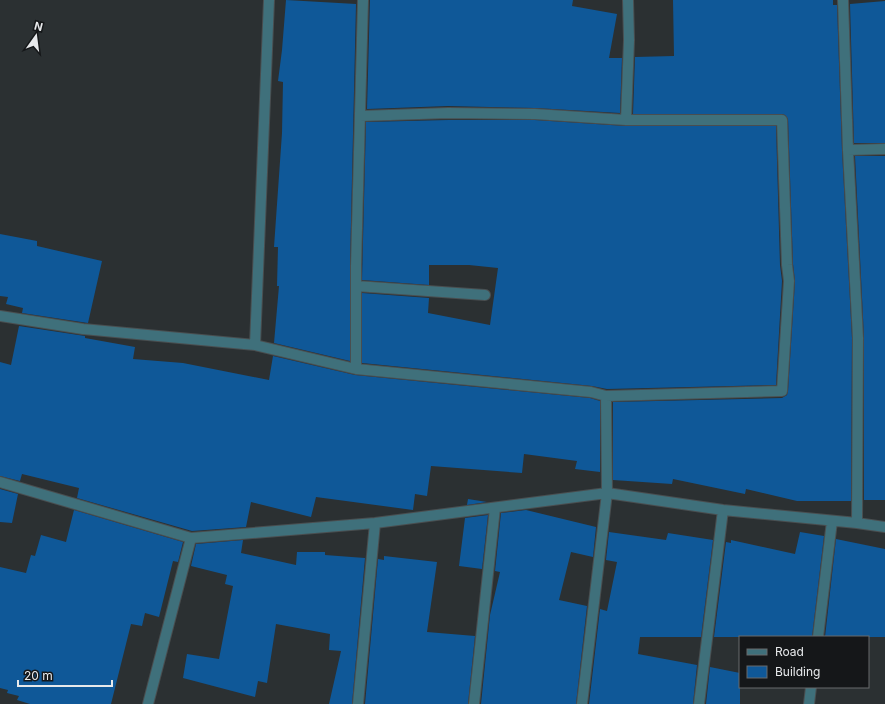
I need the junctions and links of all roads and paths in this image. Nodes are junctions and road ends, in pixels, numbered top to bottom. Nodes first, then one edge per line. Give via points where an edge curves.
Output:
1 (269, 0) edge
2 (363, 0) edge
3 (628, 0) edge
4 (843, 0) edge
5 (360, 116) junction
6 (626, 120) junction
7 (885, 149) edge
8 (848, 150) junction
9 (356, 286) junction
10 (485, 295) dead end
11 (0, 316) edge
12 (255, 345) junction
13 (356, 368) junction
14 (606, 396) junction
15 (0, 482) edge
16 (607, 493) junction
17 (495, 508) junction
18 (723, 510) junction
19 (832, 521) junction
20 (375, 523) junction
21 (857, 523) junction
22 (885, 527) edge
23 (191, 538) junction
24 (818, 636) edge
25 (811, 688) edge
26 (148, 704) edge
27 (358, 704) edge
28 (474, 704) edge
29 (582, 704) edge
30 (699, 704) edge
31 (809, 704) edge

1 - 12 street
2 - 5 street
3 - 6 street
4 - 8 street
5 - 6 street via 448,113
5 - 9 street
6 - 14 street via 782,120 789,281 782,391
7 - 8 street
8 - 21 street via 858,338
9 - 10 street
9 - 13 street
11 - 12 street via 83,329
12 - 13 street
13 - 14 street via 591,392
14 - 16 street
15 - 23 street
16 - 17 street
16 - 18 street
16 - 29 street
17 - 20 street
17 - 28 street
18 - 19 street
18 - 30 street
19 - 21 street
19 - 24 street
20 - 23 street
20 - 27 street
21 - 22 street
23 - 26 street
25 - 31 street

